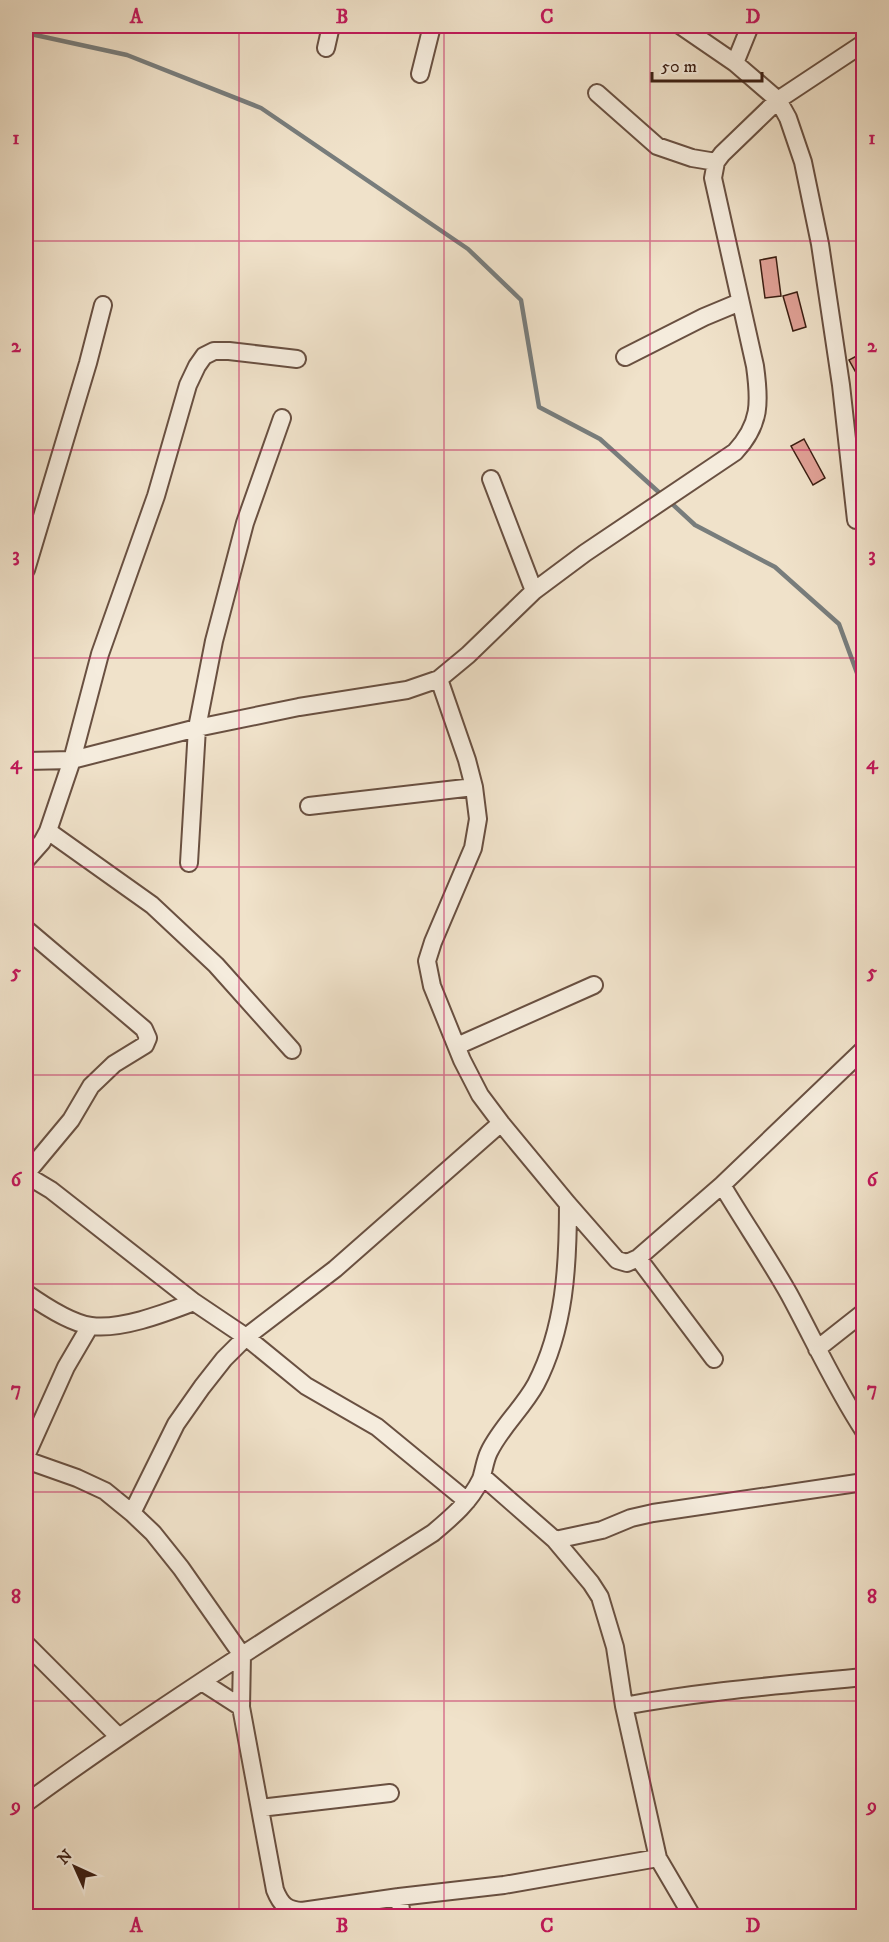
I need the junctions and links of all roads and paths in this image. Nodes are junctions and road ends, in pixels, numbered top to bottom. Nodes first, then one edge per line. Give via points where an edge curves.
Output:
1 (331, 26) edge
2 (432, 26) edge
3 (681, 26) edge
4 (750, 26) edge
5 (864, 43) edge
6 (326, 48) dead end
7 (735, 63) junction
8 (420, 74) dead end
9 (597, 93) dead end
10 (778, 100) junction
11 (716, 162) junction
12 (740, 302) junction
13 (103, 305) dead end
14 (625, 357) dead end
15 (297, 359) dead end
16 (282, 418) dead end
17 (491, 479) dead end
18 (856, 520) dead end
19 (26, 570) edge
20 (534, 591) junction
21 (439, 679) junction
22 (197, 728) junction
23 (72, 760) junction
24 (26, 761) edge
25 (474, 787) junction
26 (309, 806) dead end
27 (48, 831) junction
28 (26, 860) edge
29 (189, 863) dead end
30 (26, 929) edge
31 (594, 986) dead end
32 (456, 1046) junction
33 (864, 1049) edge
34 (292, 1050) dead end
35 (501, 1123) junction
36 (26, 1174) edge
37 (722, 1185) junction
38 (567, 1204) junction
39 (638, 1258) junction
40 (26, 1293) edge
41 (194, 1302) junction
42 (864, 1312) edge
43 (90, 1326) junction
44 (246, 1337) junction
45 (817, 1349) junction
46 (714, 1359) dead end
47 (864, 1431) edge
48 (26, 1458) edge
49 (482, 1476) junction
50 (864, 1482) edge
51 (467, 1501) junction
52 (132, 1513) junction
53 (555, 1540) junction
54 (28, 1652) edge
55 (242, 1655) junction
56 (864, 1677) edge
57 (202, 1682) junction
58 (624, 1706) junction
59 (241, 1707) junction
60 (119, 1737) junction
61 (390, 1792) dead end
62 (26, 1803) edge
63 (260, 1808) junction
64 (658, 1858) junction
65 (399, 1897) junction
66 (402, 1917) edge
67 (692, 1917) edge

1 - 6 street
2 - 8 street
3 - 7 street
4 - 7 street
5 - 10 street
7 - 10 street
9 - 11 street via 657,146
10 - 11 street
10 - 18 street via 803,162 820,244
11 - 12 street via 713,178
12 - 14 street
12 - 20 street via 759,393 755,423 743,443 727,459
13 - 19 street
15 - 23 street via 214,351 197,366 100,654
16 - 22 street via 245,523 214,640
17 - 20 street
20 - 21 street
21 - 22 street via 407,690
21 - 25 street
22 - 23 street
22 - 29 street
23 - 24 street
23 - 27 street
25 - 26 street
25 - 32 street via 478,819 473,848 427,961 432,986
27 - 28 street
27 - 34 street via 152,905 216,965
30 - 36 street via 144,1029 148,1038 145,1045 114,1064 91,1086 71,1120
31 - 32 street
32 - 35 street via 480,1095
33 - 37 street
35 - 38 street
35 - 44 street via 335,1269
36 - 41 street
37 - 39 street
37 - 45 street via 763,1249
38 - 39 street via 618,1260 627,1263
38 - 49 street via 568,1261 556,1333 535,1386 488,1453
39 - 46 street
40 - 43 street
41 - 43 street via 109,1326
41 - 44 street
42 - 45 street
43 - 48 street via 66,1367
44 - 51 street via 306,1386 377,1426
44 - 52 street via 224,1359 176,1424
45 - 47 street
48 - 52 street via 105,1491
49 - 51 street
49 - 53 street
50 - 53 street via 653,1513
51 - 55 street via 432,1533
52 - 55 street via 181,1568
53 - 58 street via 600,1597 615,1647
54 - 60 street
55 - 57 street
55 - 59 street
56 - 58 street via 675,1696
57 - 59 street
57 - 60 street
58 - 64 street
59 - 63 street
60 - 62 street
61 - 63 street
63 - 65 street via 275,1890 290,1911
64 - 65 street
64 - 67 street
65 - 66 street

